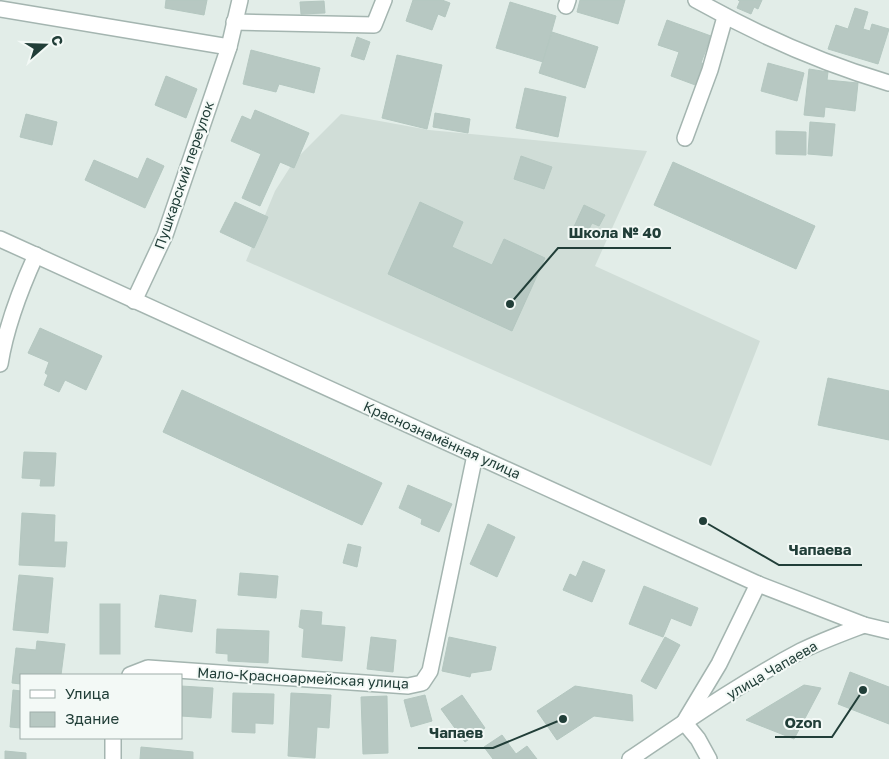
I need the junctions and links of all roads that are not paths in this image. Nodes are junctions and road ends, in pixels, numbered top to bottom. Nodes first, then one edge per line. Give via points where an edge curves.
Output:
1 (240, 0) edge
2 (384, 0) edge
3 (696, 0) edge
4 (0, 9) edge
5 (725, 17) junction
6 (234, 22) junction
7 (228, 47) junction
8 (889, 84) edge
9 (685, 138) dead end
10 (0, 239) edge
11 (36, 255) junction
12 (134, 301) junction
13 (0, 364) edge
14 (476, 455) junction
15 (758, 584) junction
16 (864, 625) junction
17 (889, 631) edge
18 (133, 674) edge
19 (684, 722) junction
20 (113, 739) edge
21 (113, 759) edge
22 (630, 759) edge
23 (709, 759) edge

1 - 6 street, Пушкарский переулок
2 - 6 street via 374,25
3 - 5 street
4 - 7 street
5 - 8 street via 798,52
5 - 9 street
6 - 7 street, Пушкарский переулок
7 - 12 street, Пушкарский переулок via 165,235
10 - 11 street, Краснознамённая улица
11 - 12 street, Краснознамённая улица
11 - 13 street via 21,287
12 - 14 street, Краснознамённая улица
14 - 15 street, Краснознамённая улица
14 - 18 street, Мало-Красноармейская улица via 430,671 422,683 408,686 148,668
15 - 16 street, Краснознамённая улица
15 - 19 street, улица Чапаева via 719,664
16 - 17 street, Краснознамённая улица
16 - 19 street, улица Чапаева via 801,651
19 - 22 street, улица Чапаева
19 - 23 street
20 - 21 street

